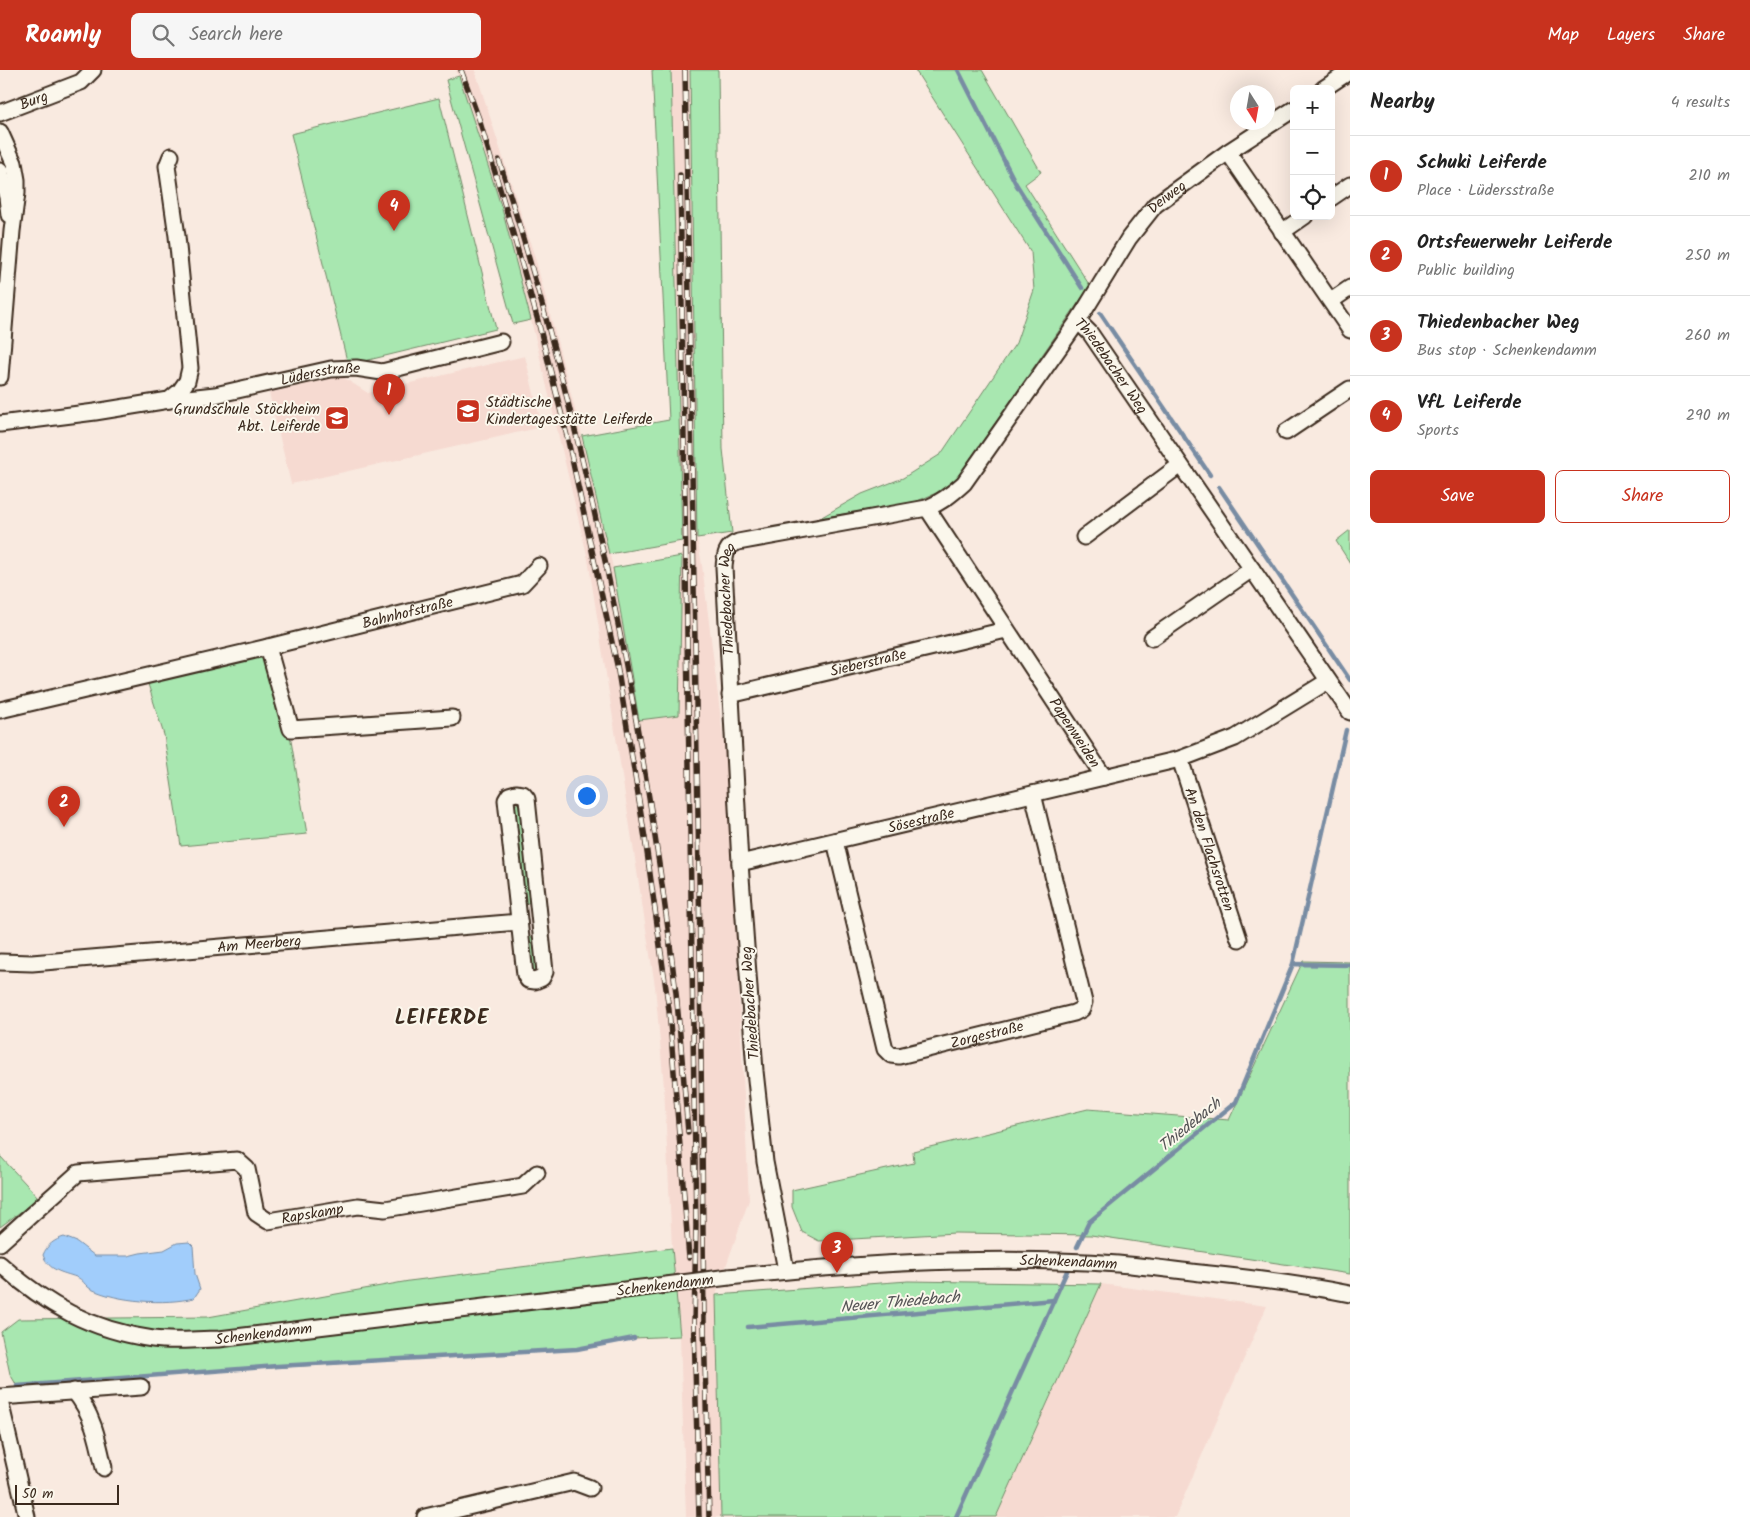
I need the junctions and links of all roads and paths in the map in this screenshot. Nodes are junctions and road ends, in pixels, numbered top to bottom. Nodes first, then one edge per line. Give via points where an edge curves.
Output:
1 (93, 70) edge
2 (1350, 71) edge
3 (1329, 85) edge
4 (1290, 111) edge
5 (0, 113) edge
6 (0, 132) edge
7 (1228, 152) junction
8 (171, 156) dead end
9 (0, 170) edge
10 (1350, 185) edge
11 (1335, 195) edge
12 (1299, 220) edge
13 (12, 231) junction
14 (1282, 232) junction
15 (1350, 288) edge
16 (1330, 301) junction
17 (1078, 321) junction
18 (1350, 330) edge
19 (501, 342) dead end
20 (0, 377) edge
21 (1350, 389) edge
22 (168, 400) junction
23 (0, 424) edge
24 (1286, 432) dead end
25 (1180, 465) junction
26 (927, 508) junction
27 (1084, 537) dead end
28 (539, 566) dead end
29 (1252, 569) junction
30 (1006, 630) junction
31 (1152, 638) dead end
32 (268, 647) junction
33 (1328, 681) junction
34 (730, 695) junction
35 (0, 710) edge
36 (1350, 712) edge
37 (452, 718) dead end
38 (1180, 759) junction
39 (1104, 777) junction
40 (1033, 794) junction
41 (836, 841) junction
42 (740, 864) junction
43 (519, 922) junction
44 (1239, 939) dead end
45 (0, 962) edge
46 (537, 1173) dead end
47 (0, 1243) edge
48 (0, 1264) edge
49 (786, 1270) junction
50 (1350, 1294) edge
51 (141, 1387) dead end
52 (74, 1391) junction
53 (0, 1397) edge
54 (0, 1401) edge
55 (104, 1468) dead end
56 (590, 1488) dead end
57 (28, 1517) edge
58 (425, 1517) edge

1 - 5 street, Burg via 81,82
2 - 3 street
4 - 7 street, Deiweg
6 - 13 street via 14,163 17,180
7 - 14 street
7 - 17 street, Deiweg via 1155,205 1129,238
8 - 22 street via 167,166 190,368 187,381
9 - 13 street
10 - 11 street
12 - 14 street
13 - 20 street
14 - 16 street
15 - 16 street
16 - 18 street
17 - 25 street, Thiedebacher Weg via 1090,333
17 - 26 street, Thiedebacher Weg via 964,483 951,495
19 - 22 street, Lüdersstraße via 382,372 331,369 215,395
21 - 24 street
22 - 23 street, Lüdersstraße
25 - 27 street
25 - 29 street, Thiedebacher Weg
26 - 30 street, Papenweiden
26 - 34 street, Thiedebacher Weg via 730,546 724,566
28 - 32 street, Bahnhofstraße via 522,584
29 - 31 street
29 - 33 street, Thiedebacher Weg
30 - 34 street, Sieberstraße
30 - 39 street, Papenweiden
32 - 35 street, Bahnhofstraße
32 - 37 street via 291,730
33 - 36 street, Thiedebacher Weg
33 - 38 street, Papenweiden via 1235,738
34 - 42 street, Thiedebacher Weg
38 - 39 street, Papenweiden
38 - 44 street, An den Flachsrotten
39 - 40 street, Sösestraße
40 - 41 street, Sösestraße
40 - 41 street, Zorgestraße via 1084,1002 1082,1009 898,1056 891,1055 886,1049
41 - 42 street, Sösestraße
42 - 49 street, Thiedebacher Weg via 761,1131
43 - 43 street via 506,800 516,792 526,799 545,972 535,981 528,980 525,974
43 - 45 street, Am Meerberg via 42,963
46 - 47 street, Rapskamp via 522,1186 385,1209 358,1206 268,1221 256,1213 247,1169 237,1160 78,1173
48 - 49 street, Schenkendamm, bridge via 36,1294 77,1318 100,1327 154,1339 219,1339
49 - 50 street, Schenkendamm via 921,1262 1117,1264
51 - 52 street
52 - 53 street
52 - 55 street via 85,1404 94,1424
54 - 57 street
56 - 58 street via 574,1482

